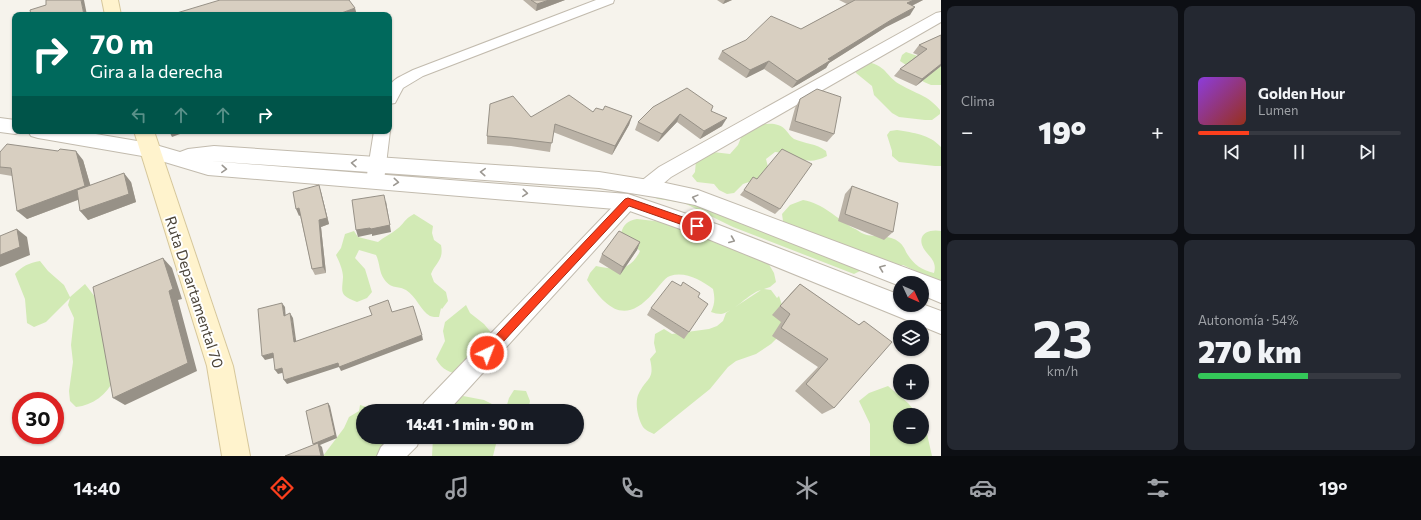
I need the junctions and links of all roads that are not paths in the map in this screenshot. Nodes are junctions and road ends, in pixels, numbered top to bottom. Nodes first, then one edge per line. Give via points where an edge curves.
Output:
1 (110, 0) edge
2 (608, 0) edge
3 (113, 12) edge
4 (941, 16) edge
5 (392, 94) edge
6 (0, 124) edge
7 (12, 126) edge
8 (74, 134) edge
9 (382, 134) edge
10 (146, 140) edge
11 (376, 172) junction
12 (646, 187) junction
13 (628, 202) junction
14 (900, 276) edge
15 (929, 287) edge
16 (941, 292) edge
17 (941, 324) edge
18 (439, 404) edge
19 (401, 444) edge
20 (236, 456) edge
21 (390, 456) edge

1 - 3 main road
2 - 5 street via 418,73 398,85
4 - 12 street via 665,172
6 - 7 street
8 - 10 street
9 - 11 street
10 - 11 street via 173,158 208,168
10 - 20 main road, Ruta Departamental 70 via 220,366
12 -> 11 street via 599,180
11 -> 13 street
14 -> 12 street via 698,198
13 -> 17 street via 711,231
13 - 18 street
15 - 16 street
19 - 21 street

